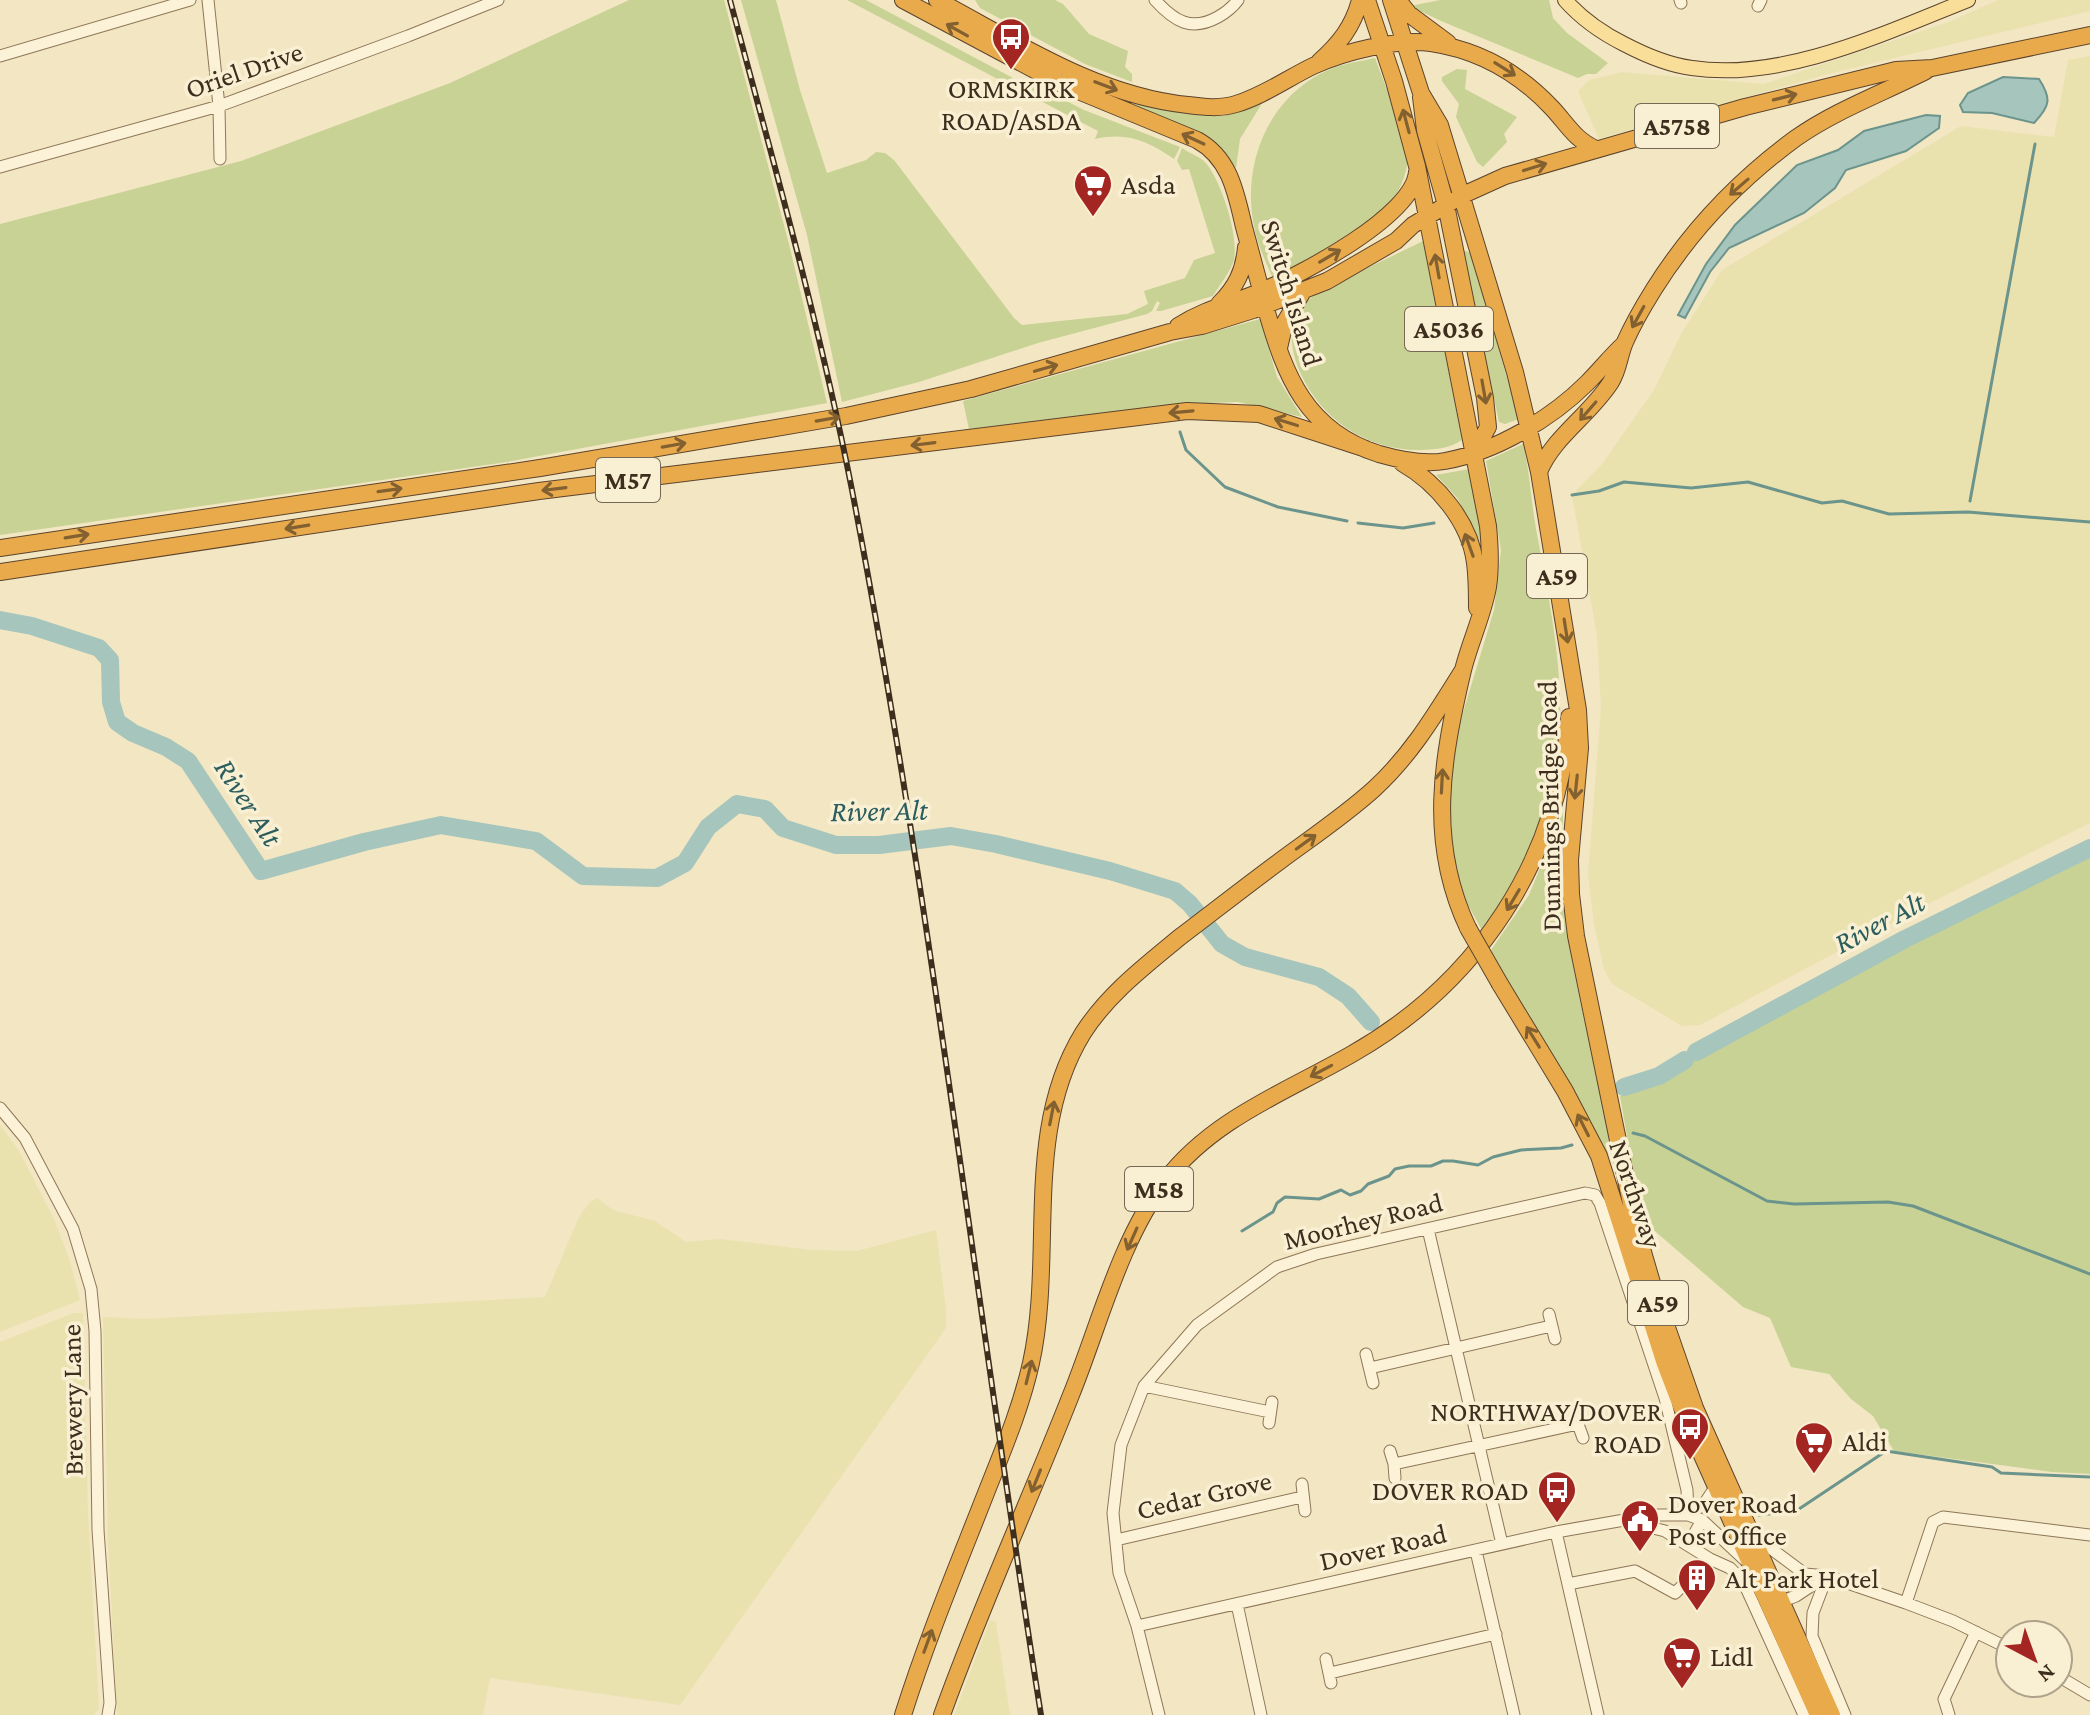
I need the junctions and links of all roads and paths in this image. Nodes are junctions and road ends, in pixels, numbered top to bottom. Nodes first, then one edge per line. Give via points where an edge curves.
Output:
1 (190, 0) edge
2 (208, 0) edge
3 (498, 0) edge
4 (903, 0) edge
5 (937, 0) edge
6 (1155, 0) edge
7 (1238, 0) edge
8 (1360, 0) edge
9 (1367, 0) edge
10 (1391, 0) edge
11 (1398, 0) edge
12 (1565, 0) edge
13 (1968, 0) edge
14 (2090, 35) edge
15 (1404, 43) junction
16 (1382, 47) junction
17 (1454, 48) junction
18 (0, 56) edge
19 (1315, 65) junction
20 (1932, 68) junction
21 (1421, 93) junction
22 (219, 106) junction
23 (1596, 149) junction
24 (220, 159) dead end
25 (1417, 166) junction
26 (0, 167) edge
27 (1463, 195) junction
28 (1446, 205) junction
29 (1428, 216) junction
30 (1431, 233) junction
31 (1452, 234) junction
32 (1247, 239) junction
33 (1396, 241) junction
34 (1480, 251) junction
35 (1303, 292) junction
36 (1263, 299) junction
37 (1215, 307) junction
38 (1170, 332) junction
39 (1624, 344) junction
40 (1278, 351) junction
41 (1469, 425) junction
42 (1488, 427) junction
43 (1529, 429) junction
44 (1366, 449) junction
45 (1474, 452) junction
46 (1396, 459) junction
47 (1539, 472) junction
48 (0, 548) edge
49 (0, 572) edge
50 (1477, 622) junction
51 (1463, 670) junction
52 (1573, 681) junction
53 (1606, 1088) joint
54 (0, 1108) edge
55 (1593, 1194) joint
56 (1428, 1229) junction
57 (1555, 1339) dead end
58 (1456, 1348) junction
59 (1366, 1354) dead end
60 (1370, 1368) junction
61 (1373, 1383) dead end
62 (1144, 1386) junction
63 (1271, 1412) dead end
64 (1583, 1438) dead end
65 (1479, 1447) junction
66 (1390, 1451) dead end
67 (1394, 1464) junction
68 (1395, 1478) dead end
69 (1302, 1484) dead end
70 (1716, 1486) junction
71 (1302, 1497) junction
72 (1305, 1511) dead end
73 (1734, 1511) junction
74 (1669, 1515) junction
75 (1688, 1515) junction
76 (1620, 1520) junction
77 (1702, 1520) junction
78 (1665, 1531) junction
79 (1556, 1532) junction
80 (1752, 1535) junction
81 (2090, 1535) edge
82 (1116, 1540) junction
83 (1502, 1544) junction
84 (1688, 1545) junction
85 (1476, 1551) junction
86 (1710, 1559) junction
87 (1751, 1566) junction
88 (1805, 1574) junction
89 (1827, 1576) junction
90 (1568, 1584) junction
91 (1775, 1599) junction
92 (1906, 1603) junction
93 (1237, 1604) junction
94 (1137, 1626) junction
95 (1976, 1632) junction
96 (1496, 1634) junction
97 (1994, 1641) edge
98 (1326, 1659) dead end
99 (108, 1715) edge
100 (903, 1715) edge
101 (942, 1715) edge
102 (1159, 1715) edge
103 (1261, 1715) edge
104 (1514, 1715) edge
105 (1598, 1715) edge
106 (1804, 1715) edge
107 (1818, 1715) edge
108 (1832, 1715) edge
109 (1845, 1715) edge
110 (1949, 1715) edge

1 - 18 street
2 - 22 street
3 - 22 street, Oriel Drive
32 -> 4 highway, Switch Island / A59 via 1226,167 1205,144 1059,83
5 -> 19 highway via 1088,79 1176,104 1225,107
6 - 7 street via 1189,26 1210,21
8 - 19 highway via 1338,45
9 - 16 highway, A5036
10 - 15 highway, A5036
11 - 17 highway, A5758
12 - 13 main road via 1601,31 1634,49 1675,65 1712,70 1819,55
14 - 20 highway, A5758
15 - 16 highway
15 - 17 highway, A5758
15 - 21 highway, A5036
16 - 19 highway
25 -> 16 highway, A5036
17 -> 23 highway, A5758 via 1516,75 1576,138
23 -> 20 highway, A5758 via 1775,99 1896,70
20 -> 39 highway, A5758 via 1797,138 1730,194 1680,250
21 - 27 highway, A5036 via 1440,125
21 - 28 highway via 1425,130
22 - 24 street
22 - 26 street, Oriel Drive
27 -> 23 highway, A5758 via 1505,176
25 - 29 highway, A5036
36 -> 25 highway via 1383,219 1407,196
27 - 28 highway, A5758
27 - 34 highway, A5036
28 - 29 highway, A5758
28 - 31 highway
29 - 30 highway, A5036
29 - 33 highway, A5758
30 - 31 highway
30 - 33 highway
41 -> 30 highway, A5036
31 - 34 highway
31 -> 42 highway
32 - 36 highway, Switch Island / A59
32 - 37 highway, M57 via 1236,286
33 - 35 highway, Switch Island / A5758
34 - 43 highway, A5036
35 - 36 highway, Switch Island
35 - 40 highway via 1285,322
36 - 37 highway, M57
36 - 38 highway, M57 via 1202,326
36 - 40 highway, Switch Island / A59
37 - 38 highway, M57
48 -> 38 highway, M57 via 540,468 846,416 971,389
39 - 43 highway, Switch Island / A5758 via 1587,383
39 -> 47 highway, A5758 via 1605,390 1551,448
40 - 44 highway, Switch Island / A59 via 1293,385 1314,413
41 - 42 highway
41 - 45 highway, A5036
42 - 43 highway
42 - 45 highway
43 - 45 highway, Switch Island / A5758
43 - 47 highway, Dunnings Bridge Road / A5036
44 - 46 highway, Switch Island / A59
44 -> 49 highway, M57 via 1259,414 1187,411 539,491
45 - 46 highway, Switch Island / A5758 via 1445,461
45 - 50 highway, A5036 via 1490,558 1488,589
50 -> 46 highway, A59 via 1475,560 1466,535 1443,497
47 -> 52 highway, Dunnings Bridge Road / A59
50 - 51 highway, A59
70 -> 51 highway, Northway / A59, bridge via 1665,1364 1599,1156 1468,928 1451,885 1442,802 1446,746
100 -> 51 highway via 1031,1365 1042,1276 1047,1146 1058,1087 1083,1033 1147,964 1389,775 1424,734
52 -> 53 highway, Dunnings Bridge Road / A59 via 1580,748 1571,894
52 -> 101 highway, M58 via 1563,771 1548,825 1518,892 1473,957 1378,1038 1216,1131 1187,1155 1157,1192 1127,1249
53 - 73 highway, Northway / A59 via 1655,1293
54 - 99 street, Brewery Lane via 25,1138 73,1229 91,1289
55 - 56 street, Moorhey Road
55 - 75 street, Northway via 1665,1398
56 - 58 street
56 - 62 street, Moorhey Road via 1277,1267 1197,1325
57 - 58 street via 1550,1320
58 - 60 street
58 - 65 street
59 - 60 street
60 - 61 street
62 - 63 street
62 - 82 street, Moorhey Road via 1121,1445 1113,1513
64 - 65 street via 1577,1418
65 - 67 street
65 - 83 street
66 - 67 street
67 - 68 street
69 - 71 street, Cedar Grove
70 - 73 highway, Northway / A59
70 - 75 street
71 - 72 street, Cedar Grove
71 - 82 street, Cedar Grove
73 - 77 street
73 - 80 highway, Northway / A59
73 - 87 highway, Northway / A59
74 - 75 street, Dover Road
74 - 76 street, Dover Road
74 - 78 street
75 - 77 street, Dover Road
76 - 78 street
76 - 79 street, Dover Road
77 - 84 street
77 - 87 street, Dover Road
78 - 84 street
79 - 83 street, Dover Road
79 - 90 street
80 - 88 street
80 - 91 highway, Northway / A59
81 - 92 street via 1943,1517 1933,1522
82 - 94 street, Moorhey Road via 1119,1573
83 - 85 street, Dover Road
84 - 86 street
85 - 93 street, Dover Road
85 - 96 street
86 - 90 street via 1675,1593 1635,1571
86 - 106 street via 1743,1581
87 - 91 highway, Northway / A59
88 - 89 street
88 - 91 street
89 - 91 street
89 - 92 street
89 - 109 street via 1813,1613 1812,1636
90 - 105 street
91 - 107 highway, Northway / A59
91 - 108 highway, Northway / A59
92 - 95 street
93 - 94 street, Dover Road
93 - 103 street
94 - 102 street, Moorhey Road
95 - 97 street
95 - 110 street via 1944,1699
96 - 98 street via 1330,1678
96 - 104 street

